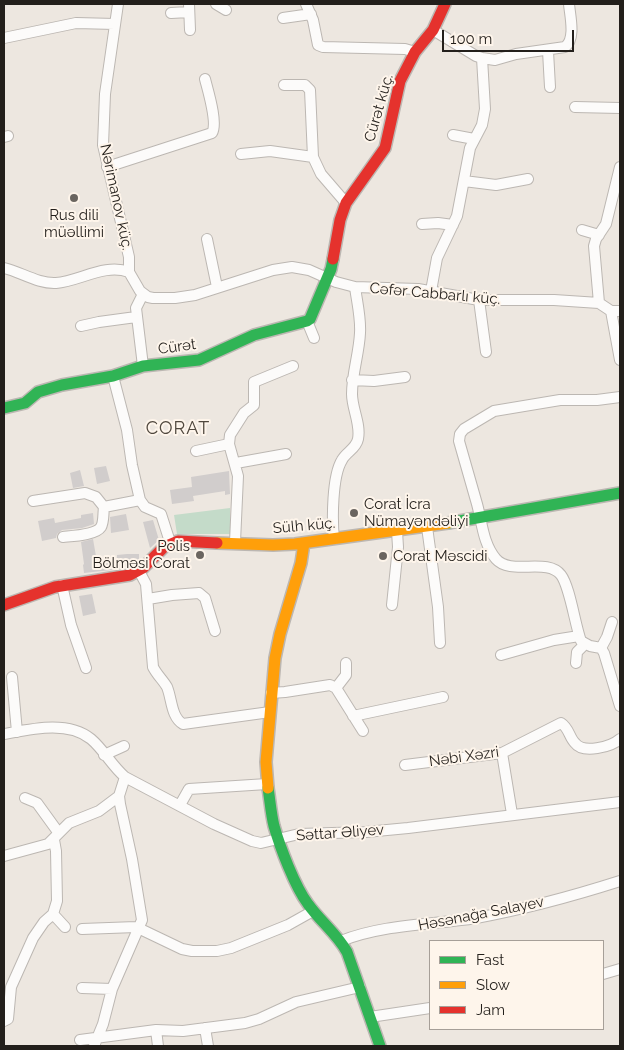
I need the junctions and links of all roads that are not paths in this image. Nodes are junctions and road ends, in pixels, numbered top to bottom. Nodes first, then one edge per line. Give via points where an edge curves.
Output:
1 (118, 4) edge
2 (216, 4) edge
3 (306, 4) edge
4 (445, 4) edge
5 (570, 4) edge
6 (189, 8) edge
7 (226, 10) dead end
8 (171, 13) dead end
9 (311, 14) junction
10 (282, 18) dead end
11 (115, 24) junction
12 (190, 30) dead end
13 (433, 30) junction
14 (4, 38) edge
15 (548, 50) junction
16 (415, 52) junction
17 (482, 58) junction
18 (206, 79) dead end
19 (284, 85) dead end
20 (550, 87) dead end
21 (575, 107) dead end
22 (620, 108) edge
23 (453, 135) dead end
24 (474, 139) junction
25 (242, 154) dead end
26 (313, 157) junction
27 (107, 167) junction
28 (620, 167) edge
29 (528, 179) dead end
30 (464, 181) junction
31 (346, 204) junction
32 (422, 224) dead end
33 (453, 225) junction
34 (582, 230) dead end
35 (599, 235) junction
36 (207, 239) dead end
37 (4, 268) edge
38 (129, 272) junction
39 (328, 278) junction
40 (355, 287) junction
41 (217, 288) junction
42 (431, 291) junction
43 (143, 294) junction
44 (479, 300) junction
45 (599, 302) junction
46 (616, 311) edge
47 (136, 318) junction
48 (307, 321) junction
49 (81, 326) dead end
50 (314, 338) dead end
51 (486, 352) dead end
52 (620, 360) edge
53 (143, 366) junction
54 (293, 366) dead end
55 (113, 376) junction
56 (405, 377) dead end
57 (352, 380) junction
58 (620, 397) edge
59 (4, 408) edge
60 (229, 444) junction
61 (196, 451) dead end
62 (286, 454) dead end
63 (236, 463) junction
64 (620, 493) edge
65 (140, 500) junction
66 (34, 501) dead end
67 (104, 507) junction
68 (480, 518) junction
69 (427, 527) junction
70 (396, 532) junction
71 (63, 537) dead end
72 (334, 539) junction
73 (170, 542) junction
74 (235, 542) junction
75 (304, 543) junction
76 (139, 571) junction
77 (62, 585) junction
78 (148, 599) junction
79 (4, 605) edge
80 (392, 605) dead end
81 (612, 622) dead end
82 (215, 631) dead end
83 (582, 640) junction
84 (440, 643) dead end
85 (601, 648) junction
86 (501, 655) dead end
87 (346, 663) dead end
88 (576, 663) dead end
89 (86, 668) dead end
90 (12, 677) dead end
91 (336, 688) junction
92 (271, 693) junction
93 (443, 696) dead end
94 (620, 706) edge
95 (270, 712) junction
96 (353, 716) junction
97 (363, 731) dead end
98 (17, 732) junction
99 (4, 734) edge
100 (620, 740) edge
101 (124, 746) dead end
102 (502, 753) junction
103 (104, 755) junction
104 (405, 765) dead end
105 (125, 777) junction
106 (266, 784) junction
107 (119, 796) junction
108 (25, 798) dead end
109 (620, 802) edge
110 (180, 804) junction
111 (512, 814) junction
112 (56, 836) junction
113 (278, 840) junction
114 (4, 856) edge
115 (620, 881) edge
116 (313, 911) junction
117 (53, 914) junction
118 (66, 927) dead end
119 (140, 929) junction
120 (82, 930) dead end
121 (341, 942) junction
122 (620, 968) edge
123 (604, 974) edge
124 (360, 987) junction
125 (82, 988) dead end
126 (112, 989) junction
127 (429, 1008) edge
128 (370, 1017) junction
129 (4, 1021) edge
130 (205, 1028) junction
131 (156, 1030) junction
132 (80, 1040) dead end
133 (96, 1042) edge
134 (158, 1046) edge
135 (208, 1046) edge
136 (380, 1046) edge

1 - 11 street, Nərimanov küç.
2 - 7 street
3 - 9 street
4 - 13 street, Cürət küç.
5 - 15 street via 571,41 565,47
6 - 8 street
6 - 12 street
9 - 10 street
9 - 16 street via 316,41 323,47
11 - 14 street via 76,23
11 - 27 street, Nərimanov küç. via 104,113 103,145
13 - 16 street, Cürət küç.
13 - 17 street
15 - 17 street via 495,60
15 - 20 street
16 - 31 street, Cürət küç. via 397,89 385,148
17 - 24 street via 485,109
18 - 27 street via 214,121 212,133
19 - 26 street via 305,85 310,90
21 - 22 street
23 - 24 street
24 - 30 street
25 - 26 street via 270,151
26 - 31 street via 321,174
27 - 38 street, Nərimanov küç. via 129,257
28 - 35 street via 606,224
29 - 30 street via 496,184
30 - 33 street
31 - 39 street, Cürət küç.
32 - 33 street
33 - 42 street via 437,258
34 - 35 street
35 - 45 street via 594,254
36 - 41 street
37 - 38 street via 49,283 105,271
38 - 43 street
39 - 40 street, Cəfər Cabbarlı küç.
39 - 41 street, Cəfər Cabbarlı küç. via 292,267
39 - 48 street
40 - 42 street, Cəfər Cabbarlı küç.
40 - 57 street via 360,331
41 - 43 street, Cəfər Cabbarlı küç. via 175,298 153,298
42 - 44 street, Cəfər Cabbarlı küç.
43 - 47 street via 137,304
44 - 45 street, Cəfər Cabbarlı küç.
44 - 51 street
45 - 46 street
46 - 52 street
47 - 49 street
47 - 53 street
48 - 50 street
48 - 53 street, Cürət via 254,335 199,360
53 - 55 street, Cürət
54 - 60 street via 254,382 254,405 234,427
55 - 59 street, Cürət via 44,390 25,403
55 - 65 street
56 - 57 street via 362,382
57 - 72 street via 359,432 356,445 339,466 333,504
58 - 68 street via 560,400 494,411 464,428 459,441
60 - 61 street
60 - 63 street
62 - 63 street
63 - 74 street
64 - 68 street, Sülh küç.
65 - 67 street
65 - 73 street via 145,507 161,514
66 - 67 street via 85,493 96,497
67 - 71 street via 103,520 95,532
68 - 69 street, Sülh küç.
68 - 83 street via 489,548 500,563 548,568 561,575
69 - 70 street, Sülh küç.
69 - 84 street
70 - 72 street, Sülh küç.
70 - 80 street via 398,546
72 - 75 street, Sülh küç.
73 - 74 street, Sülh küç.
73 - 76 street
74 - 75 street, Sülh küç.
75 - 92 street via 277,644
76 - 77 street via 117,578
76 - 78 street via 146,584
77 - 79 street
77 - 89 street
78 - 82 street via 203,594
78 - 95 street via 153,667 167,688 179,722
81 - 85 street
83 - 85 street
83 - 86 street via 554,640
83 - 88 street
85 - 94 street
87 - 91 street via 346,675
90 - 98 street
91 - 92 street via 330,685
91 - 96 street
92 - 95 street
93 - 96 street
95 - 106 street
96 - 97 street
98 - 99 street, Səttar Əliyev
98 - 103 street, Səttar Əliyev via 50,728 70,730 91,739
100 - 102 street, Nəbi Xəzri via 606,747 582,748 576,746 561,723
101 - 103 street
102 - 104 street, Nəbi Xəzri
102 - 111 street
103 - 105 street, Səttar Əliyev
105 - 107 street
105 - 110 street, Səttar Əliyev
106 - 110 street via 189,789
106 - 113 street
107 - 112 street via 99,811 69,823
107 - 119 street via 142,912
108 - 112 street via 37,803
109 - 111 street, Səttar Əliyev
110 - 113 street, Səttar Əliyev via 252,841
111 - 113 street, Səttar Əliyev via 366,832 298,834
112 - 114 street via 39,847
112 - 117 street via 57,901
113 - 116 street via 296,884
115 - 121 street, Həsənağa Salayev via 477,918 364,933
116 - 119 street via 217,951 182,949
116 - 121 street
117 - 118 street
117 - 129 street via 33,938 11,987 8,1019
119 - 120 street
119 - 126 street
121 - 124 street
122 - 123 street
124 - 128 street
124 - 130 street via 289,1004 251,1021
125 - 126 street
126 - 133 street
127 - 128 street
128 - 136 street
130 - 131 street
130 - 135 street
131 - 133 street
131 - 134 street
132 - 133 street

